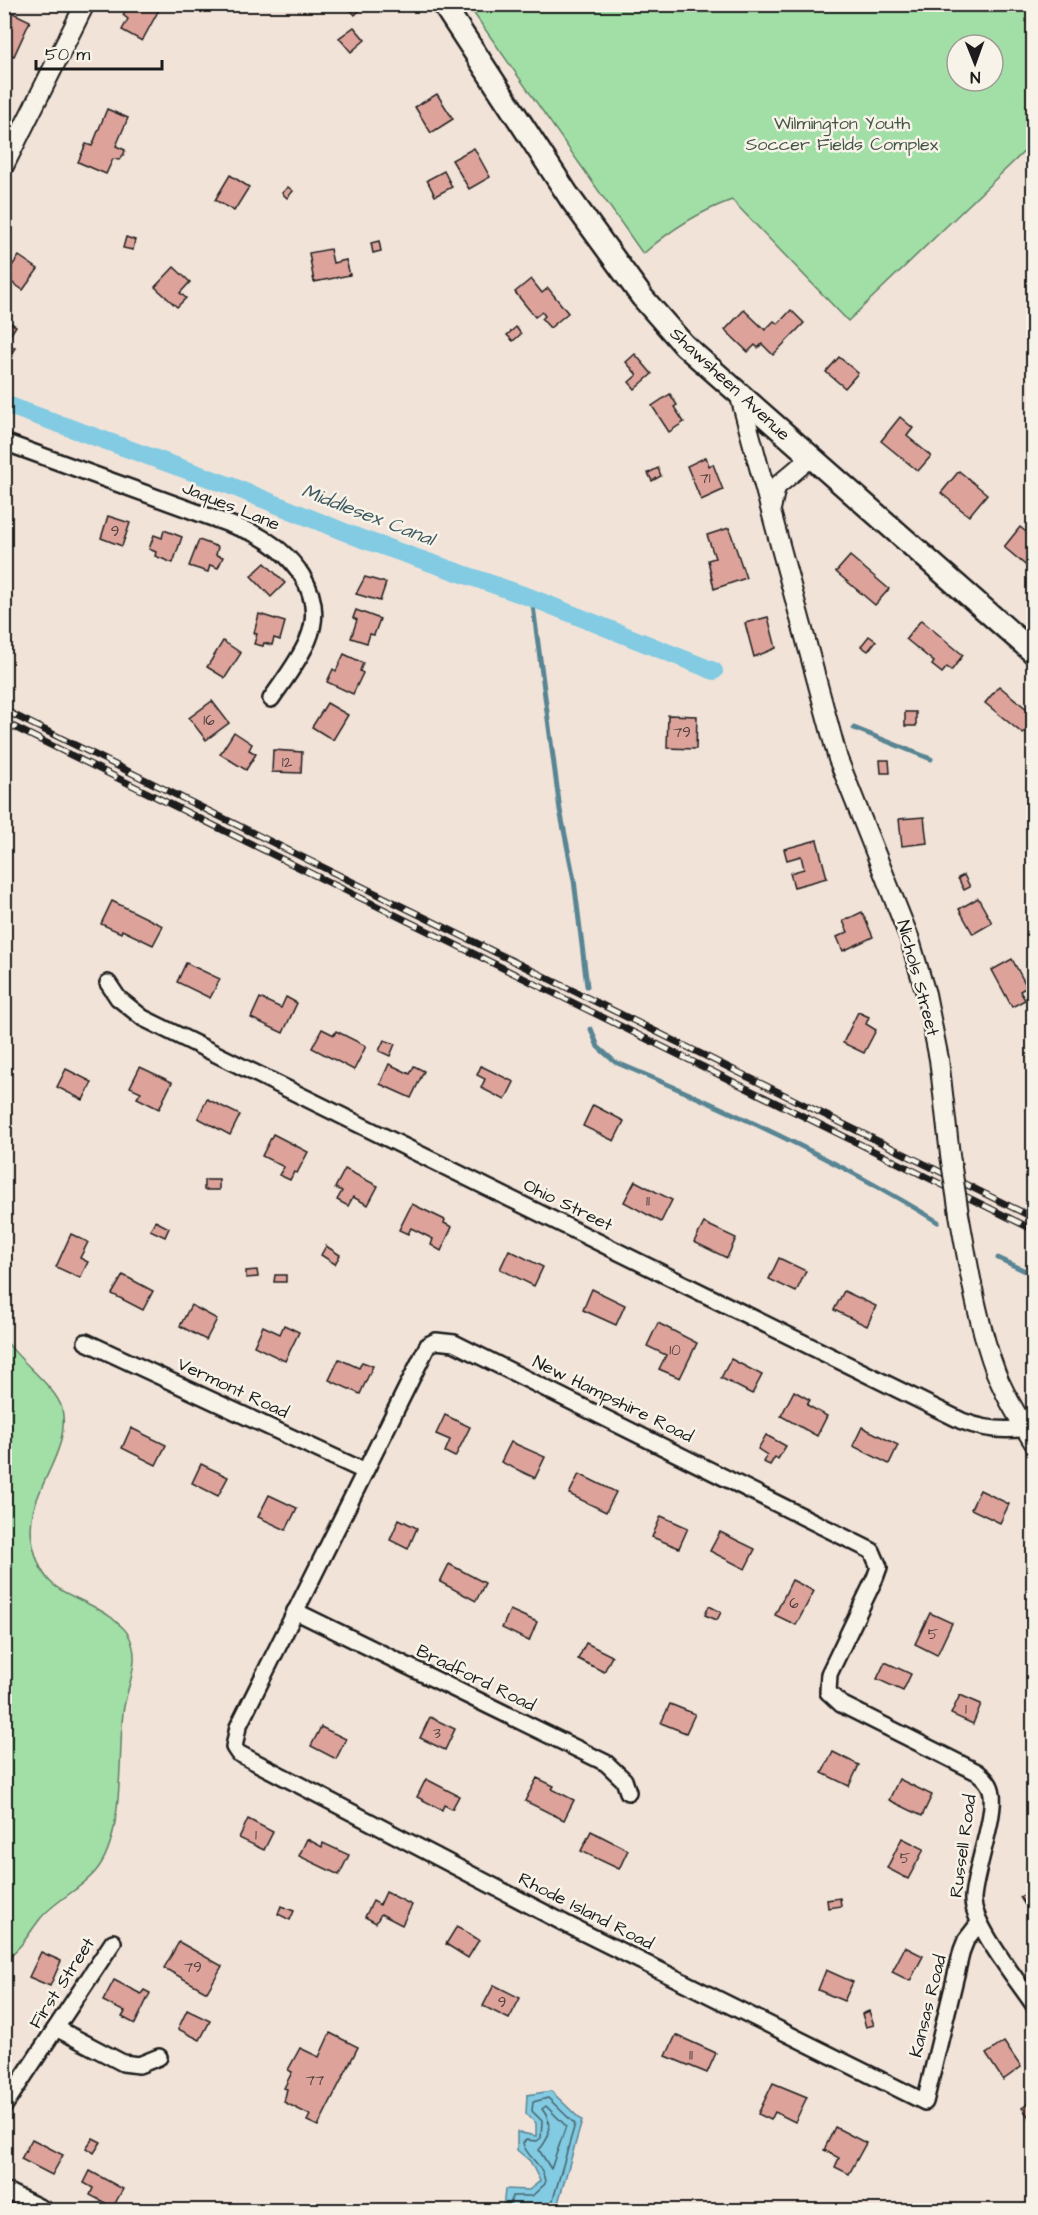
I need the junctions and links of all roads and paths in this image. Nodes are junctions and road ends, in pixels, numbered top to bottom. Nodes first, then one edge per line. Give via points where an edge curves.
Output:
1 (85, 4) edge
2 (443, 4) edge
3 (4, 166) edge
4 (740, 397) junction
5 (4, 442) edge
6 (810, 458) junction
7 (771, 520) junction
8 (1034, 653) edge
9 (271, 699) dead end
10 (108, 983) dead end
11 (86, 1342) dead end
12 (1029, 1436) edge
13 (364, 1471) junction
14 (295, 1611) junction
15 (234, 1747) joint
16 (989, 1784) joint
17 (628, 1792) dead end
18 (980, 1923) junction
19 (113, 1942) dead end
20 (1034, 2005) edge
21 (56, 2028) junction
22 (159, 2057) dead end
23 (925, 2103) joint
24 (4, 2106) edge
25 (4, 2190) edge
26 (45, 2211) edge

1 - 3 street
2 - 4 main road, Shawsheen Avenue via 570,198 642,297 684,345
4 - 6 main road, Shawsheen Avenue
4 - 7 street, Nichols Street
5 - 9 street, Jaques Lane via 251,532 284,552 304,580 312,605 312,622 304,649
6 - 7 street, Nichols Street via 776,488
6 - 8 main road, Shawsheen Avenue
7 - 12 street, Nichols Street, bridge via 841,766 921,976 939,1059 971,1281 1001,1383
10 - 12 street, Ohio Street via 118,998 143,1018 962,1421
11 - 13 street, Vermont Road
13 - 14 street, New Hampshire Road
13 - 16 street, New Hampshire Road via 423,1351 428,1345 445,1341 866,1546 879,1567 829,1674 828,1692 841,1704 977,1772
14 - 15 street, New Hampshire Road via 238,1727
14 - 17 street, Bradford Road via 606,1763 624,1780
15 - 23 street, Rhode Island Road via 244,1758
16 - 18 street, Russell Road via 992,1801 973,1900
18 - 20 street, Russell Road
18 - 23 street, Kansas Road via 962,1950
19 - 21 street, First Street
21 - 22 street via 123,2063 139,2065
21 - 24 street, First Street
25 - 26 street

